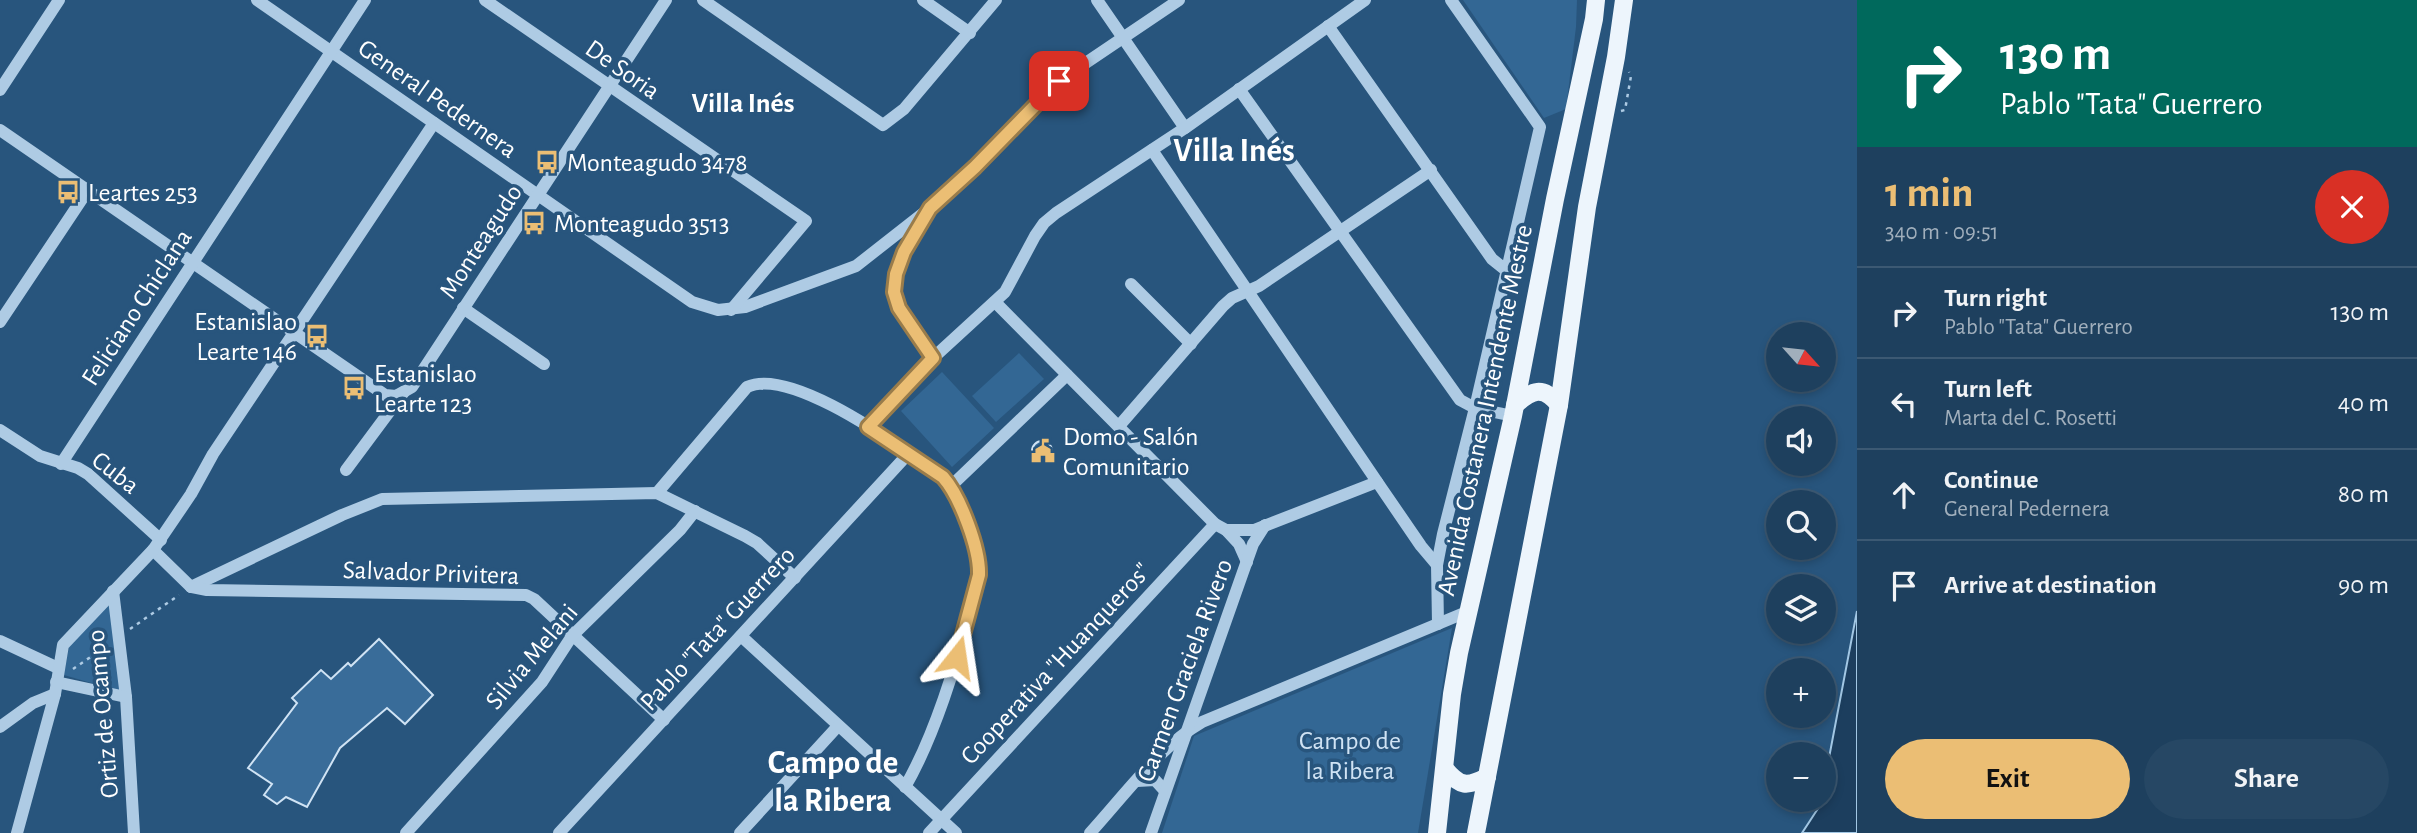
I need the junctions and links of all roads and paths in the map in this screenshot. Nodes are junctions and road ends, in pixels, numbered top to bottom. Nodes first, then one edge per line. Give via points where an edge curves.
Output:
1 (59, 0) edge
2 (257, 0) edge
3 (365, 0) edge
4 (485, 0) edge
5 (666, 0) edge
6 (704, 0) edge
7 (923, 0) edge
8 (996, 0) edge
9 (1097, 0) edge
10 (1179, 0) edge
11 (1365, 0) edge
12 (1451, 0) edge
13 (1595, 0) edge
14 (1624, 0) edge
15 (1328, 26) junction
16 (970, 33) junction
17 (1123, 37) junction
18 (331, 52) junction
19 (608, 87) junction
20 (1239, 89) junction
21 (0, 90) edge
22 (434, 123) junction
23 (1185, 128) junction
24 (0, 130) edge
25 (1152, 150) junction
26 (1431, 170) junction
27 (88, 190) junction
28 (538, 194) junction
29 (930, 208) junction
30 (1342, 232) junction
31 (192, 263) junction
32 (1507, 271) junction
33 (1131, 284) dead end
34 (1248, 290) junction
35 (995, 302) junction
36 (463, 308) junction
37 (732, 310) junction
38 (0, 321) edge
39 (295, 332) junction
40 (1191, 344) junction
41 (933, 358) junction
42 (544, 365) dead end
43 (1067, 375) junction
44 (400, 394) junction
45 (1559, 405) junction
46 (1475, 408) junction
47 (1514, 410) junction
48 (1119, 426) junction
49 (868, 427) junction
50 (0, 430) edge
51 (909, 453) junction
52 (61, 464) junction
53 (345, 470) dead end
54 (1377, 482) junction
55 (951, 486) junction
56 (657, 493) junction
57 (695, 511) junction
58 (1265, 525) junction
59 (1221, 527) junction
60 (1443, 534) junction
61 (1418, 541) junction
62 (157, 545) junction
63 (1247, 562) junction
64 (1437, 565) junction
65 (794, 578) junction
66 (191, 587) junction
67 (113, 591) junction
68 (1469, 611) junction
69 (1438, 624) junction
70 (572, 636) junction
71 (741, 636) junction
72 (0, 641) edge
73 (56, 681) junction
74 (126, 697) junction
75 (663, 720) junction
76 (838, 726) junction
77 (0, 727) edge
78 (1185, 731) junction
79 (1445, 769) junction
80 (1487, 777) junction
81 (1137, 781) junction
82 (905, 787) junction
83 (1165, 791) junction
84 (941, 820) junction
85 (17, 833) edge
86 (134, 833) edge
87 (406, 833) edge
88 (559, 833) edge
89 (740, 833) edge
90 (929, 833) edge
91 (956, 833) edge
92 (1090, 833) edge
93 (1151, 833) edge
94 (1437, 833) edge
95 (1476, 833) edge

1 - 21 street
2 - 18 street, General Pedernera
3 - 18 street, Feliciano Chiclana
4 - 19 street, De Soria
5 - 19 street, Monteagudo
6 - 16 street via 883,125 905,109
7 - 16 street
8 - 16 street
9 - 17 street
10 - 17 street, General Pedernera
11 - 15 street
12 - 32 street via 1540,127
13 - 47 main road, Avenida Costanera Intendente Mestre
14 - 45 main road via 1589,195
15 - 20 street
15 - 26 street
17 - 23 street
17 - 29 street, General Pedernera via 1048,91
18 - 22 street, General Pedernera
18 - 31 street, Feliciano Chiclana
19 - 28 street, Monteagudo
19 - 37 street, De Soria via 806,221
20 - 23 street
20 - 30 street
22 - 28 street, General Pedernera
22 - 39 street
23 - 25 street
24 - 27 street
25 - 34 street
25 - 35 street via 1044,223
26 - 30 street
26 - 32 street via 1492,259
27 - 31 street
27 - 38 street
28 - 36 street, Monteagudo
28 - 37 street, General Pedernera via 692,302
29 - 37 street, General Pedernera via 856,266
29 - 41 street via 904,252 894,292 899,308
30 - 34 street
30 - 46 street via 1456,395
31 - 39 street
31 - 52 street, Feliciano Chiclana
32 - 46 street
33 - 40 street
34 - 40 street via 1232,298
34 - 54 street
35 - 41 street
35 - 43 street
36 - 42 street
36 - 44 street, Monteagudo via 412,387
39 - 44 street via 385,395
39 - 62 street
40 - 48 street
41 - 49 street
43 - 48 street
43 - 55 street
44 - 53 street, Monteagudo
45 - 47 main road via 1548,394 1535,391
45 - 80 main road
46 - 47 street
46 - 60 street
47 - 68 main road, Avenida Costanera Intendente Mestre
48 - 59 street
49 - 51 street
49 - 56 street via 823,400 775,384 757,383 747,387
50 - 52 street, Cuba
51 - 55 street
51 - 65 street, Pablo "Tata" Guerrero
52 - 62 street, Cuba via 88,474
54 - 58 street
54 - 61 street
55 - 82 street via 976,553 979,575 957,657
56 - 57 street
56 - 66 street via 382,499
57 - 65 street via 757,543
57 - 70 street, Silvia Melani
58 - 59 street via 1244,531
58 - 63 street, Carmen Graciela Rivero
59 - 63 street via 1239,544
59 - 84 street, Cooperativa "Huanqueros"
60 - 61 street via 1434,542
60 - 64 street
61 - 64 street
62 - 66 street, Cuba
62 - 67 street
63 - 78 street, Carmen Graciela Rivero
64 - 69 street
65 - 71 street, Pablo "Tata" Guerrero
66 - 70 street, Salvador Privitera via 526,595
67 - 73 street via 62,645
67 - 74 street, Ortiz de Ocampo
68 - 69 street
68 - 79 main road, Avenida Costanera Intendente Mestre via 1452,694
69 - 78 street
70 - 75 street, Salvador Privitera
70 - 87 street, Silvia Melani via 542,682
71 - 75 street, Pablo "Tata" Guerrero
71 - 76 street
72 - 73 street
73 - 74 street
73 - 77 street, Ortiz de Ocampo
73 - 85 street
74 - 86 street, Ortiz de Ocampo
75 - 88 street, Pablo "Tata" Guerrero
76 - 82 street
76 - 89 street
78 - 81 street
78 - 83 street, Carmen Graciela Rivero
79 - 80 main road via 1460,783
79 - 94 main road, Avenida Costanera Intendente Mestre
80 - 95 main road
81 - 83 street via 1155,780
81 - 92 street
82 - 84 street
83 - 93 street, Carmen Graciela Rivero
84 - 90 street, Cooperativa "Huanqueros"
84 - 91 street

